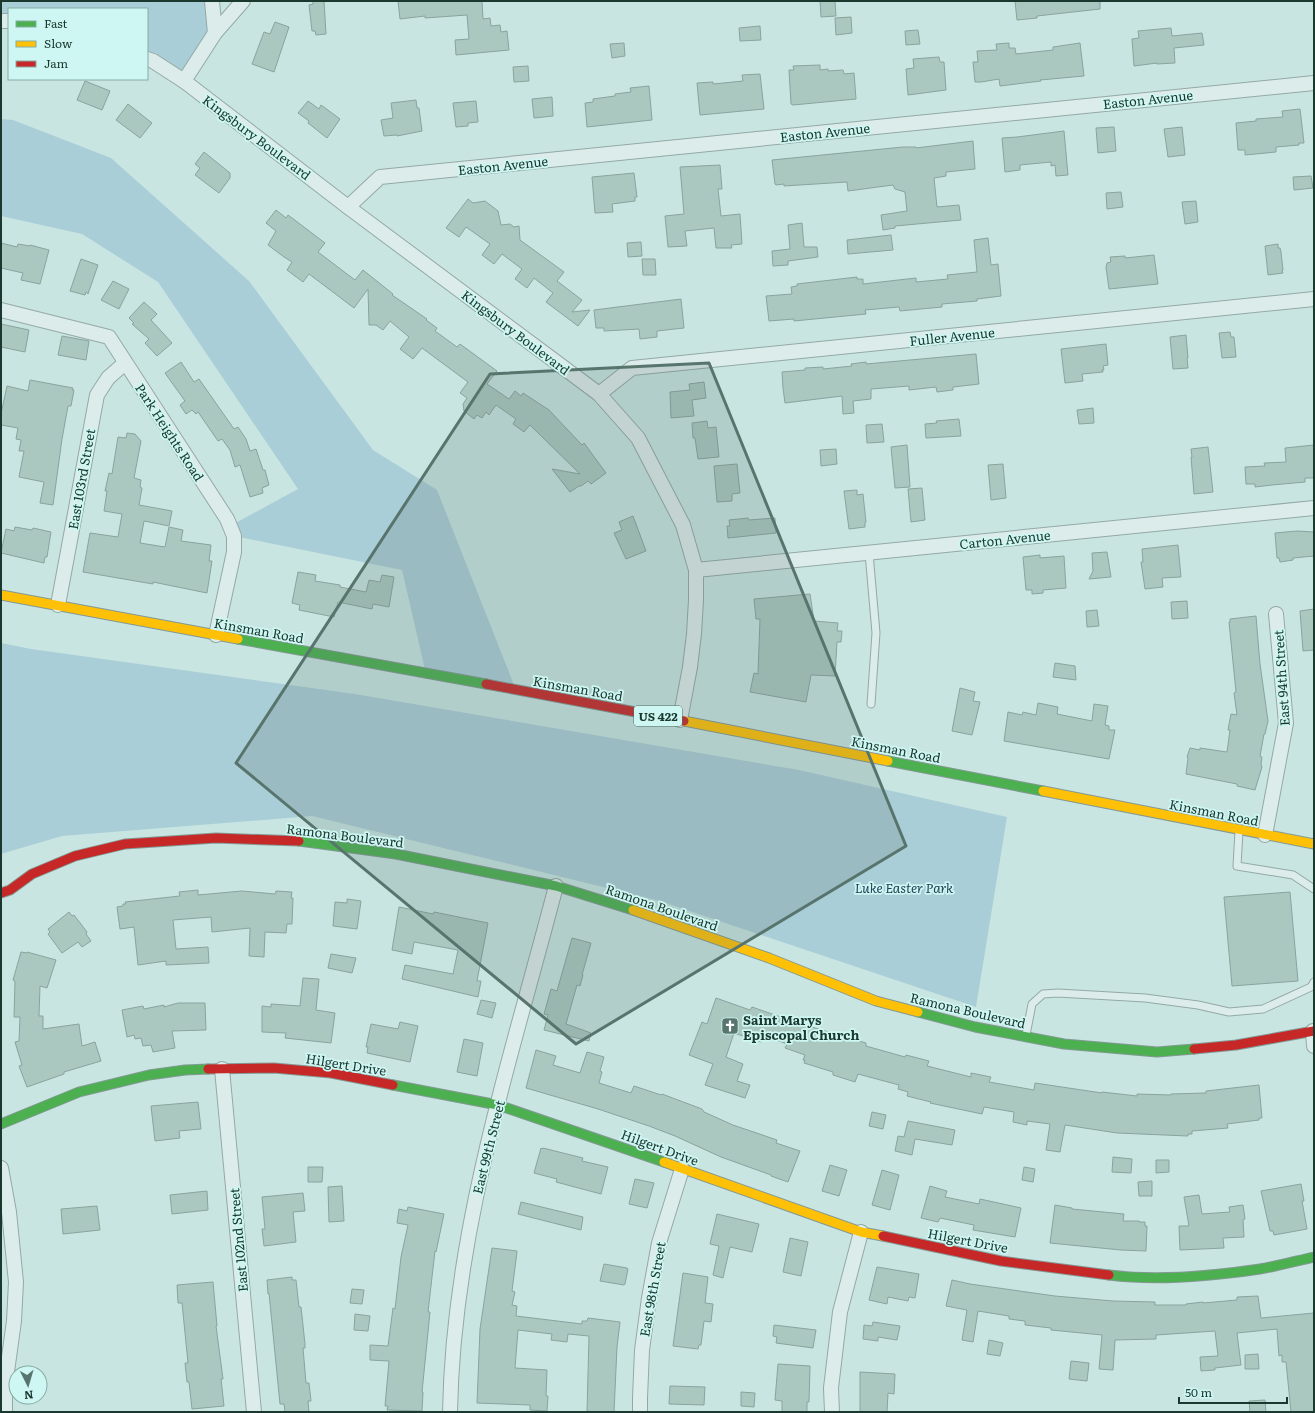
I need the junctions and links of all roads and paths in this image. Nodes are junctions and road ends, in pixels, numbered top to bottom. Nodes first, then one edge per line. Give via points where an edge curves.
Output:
1 (212, 1) edge
2 (244, 1) edge
3 (215, 33) junction
4 (148, 59) edge
5 (184, 81) junction
6 (1314, 83) edge
7 (348, 207) junction
8 (1314, 299) edge
9 (1, 310) edge
10 (126, 363) junction
11 (599, 394) junction
12 (1314, 508) edge
13 (869, 553) junction
14 (696, 570) junction
15 (1, 595) edge
16 (58, 605) junction
17 (1276, 614) dead end
18 (216, 635) junction
19 (871, 704) dead end
20 (680, 720) junction
21 (1239, 830) junction
22 (1265, 835) junction
23 (1314, 844) edge
24 (556, 886) junction
25 (1314, 889) edge
26 (4, 894) edge
27 (1314, 982) edge
28 (1313, 1031) edge
29 (1026, 1037) junction
30 (1314, 1046) edge
31 (222, 1068) junction
32 (498, 1105) junction
33 (1, 1124) edge
34 (1, 1168) edge
35 (682, 1169) junction
36 (861, 1232) junction
37 (1314, 1257) edge
38 (5, 1412) edge
39 (254, 1412) edge
40 (450, 1412) edge
41 (640, 1412) edge
42 (832, 1412) edge

1 - 3 street
2 - 3 street
3 - 5 street
4 - 5 street, Kingsbury Boulevard
5 - 7 street, Kingsbury Boulevard
6 - 7 street, Easton Avenue via 380,177
7 - 11 street, Kingsbury Boulevard
8 - 11 street, Fuller Avenue via 632,368
9 - 10 street, Park Heights Road via 109,337
10 - 16 street, East 103rd Street via 108,378 97,395
10 - 18 street, Park Heights Road via 227,519 234,536 234,552
11 - 14 street, Kingsbury Boulevard via 638,438 683,525
12 - 13 street, Carton Avenue
13 - 14 street, Carton Avenue
13 - 19 lane via 876,633
14 - 20 street, Kingsbury Boulevard via 694,634
15 - 16 street, Kinsman Road / US 422
16 - 18 street, Kinsman Road / US 422
17 - 22 street, East 94th Street via 1286,723
18 - 20 street, Kinsman Road / US 422
20 - 21 street, Kinsman Road / US 422
21 - 22 street, Kinsman Road / US 422
21 - 25 lane via 1237,866 1293,875
22 - 23 street, Kinsman Road / US 422
24 - 26 street, Ramona Boulevard via 396,854 306,841 216,838 125,844 75,856 32,874
24 - 29 street, Ramona Boulevard via 649,915 769,958 876,1001 975,1027
24 - 32 street, East 99th Street
27 - 29 lane via 1311,987 1263,1009 1229,1012 1145,998 1058,992 1043,994 1032,1004
28 - 29 street, Ramona Boulevard via 1236,1045 1157,1052 1064,1044
28 - 30 street
31 - 32 street, Hilgert Drive via 274,1068 331,1073
31 - 33 street, Hilgert Drive via 149,1075 79,1092
31 - 39 street, East 102nd Street
32 - 35 street, Hilgert Drive
32 - 40 street, East 99th Street via 476,1193 462,1269 450,1373
34 - 38 street via 9,1212 16,1282 14,1321 5,1386
35 - 36 street, Hilgert Drive
35 - 41 street, East 98th Street via 659,1243 649,1298 642,1350
36 - 37 street, Hilgert Drive via 1001,1261 1116,1276 1159,1278 1205,1275 1262,1269
36 - 42 street via 840,1312 831,1388

